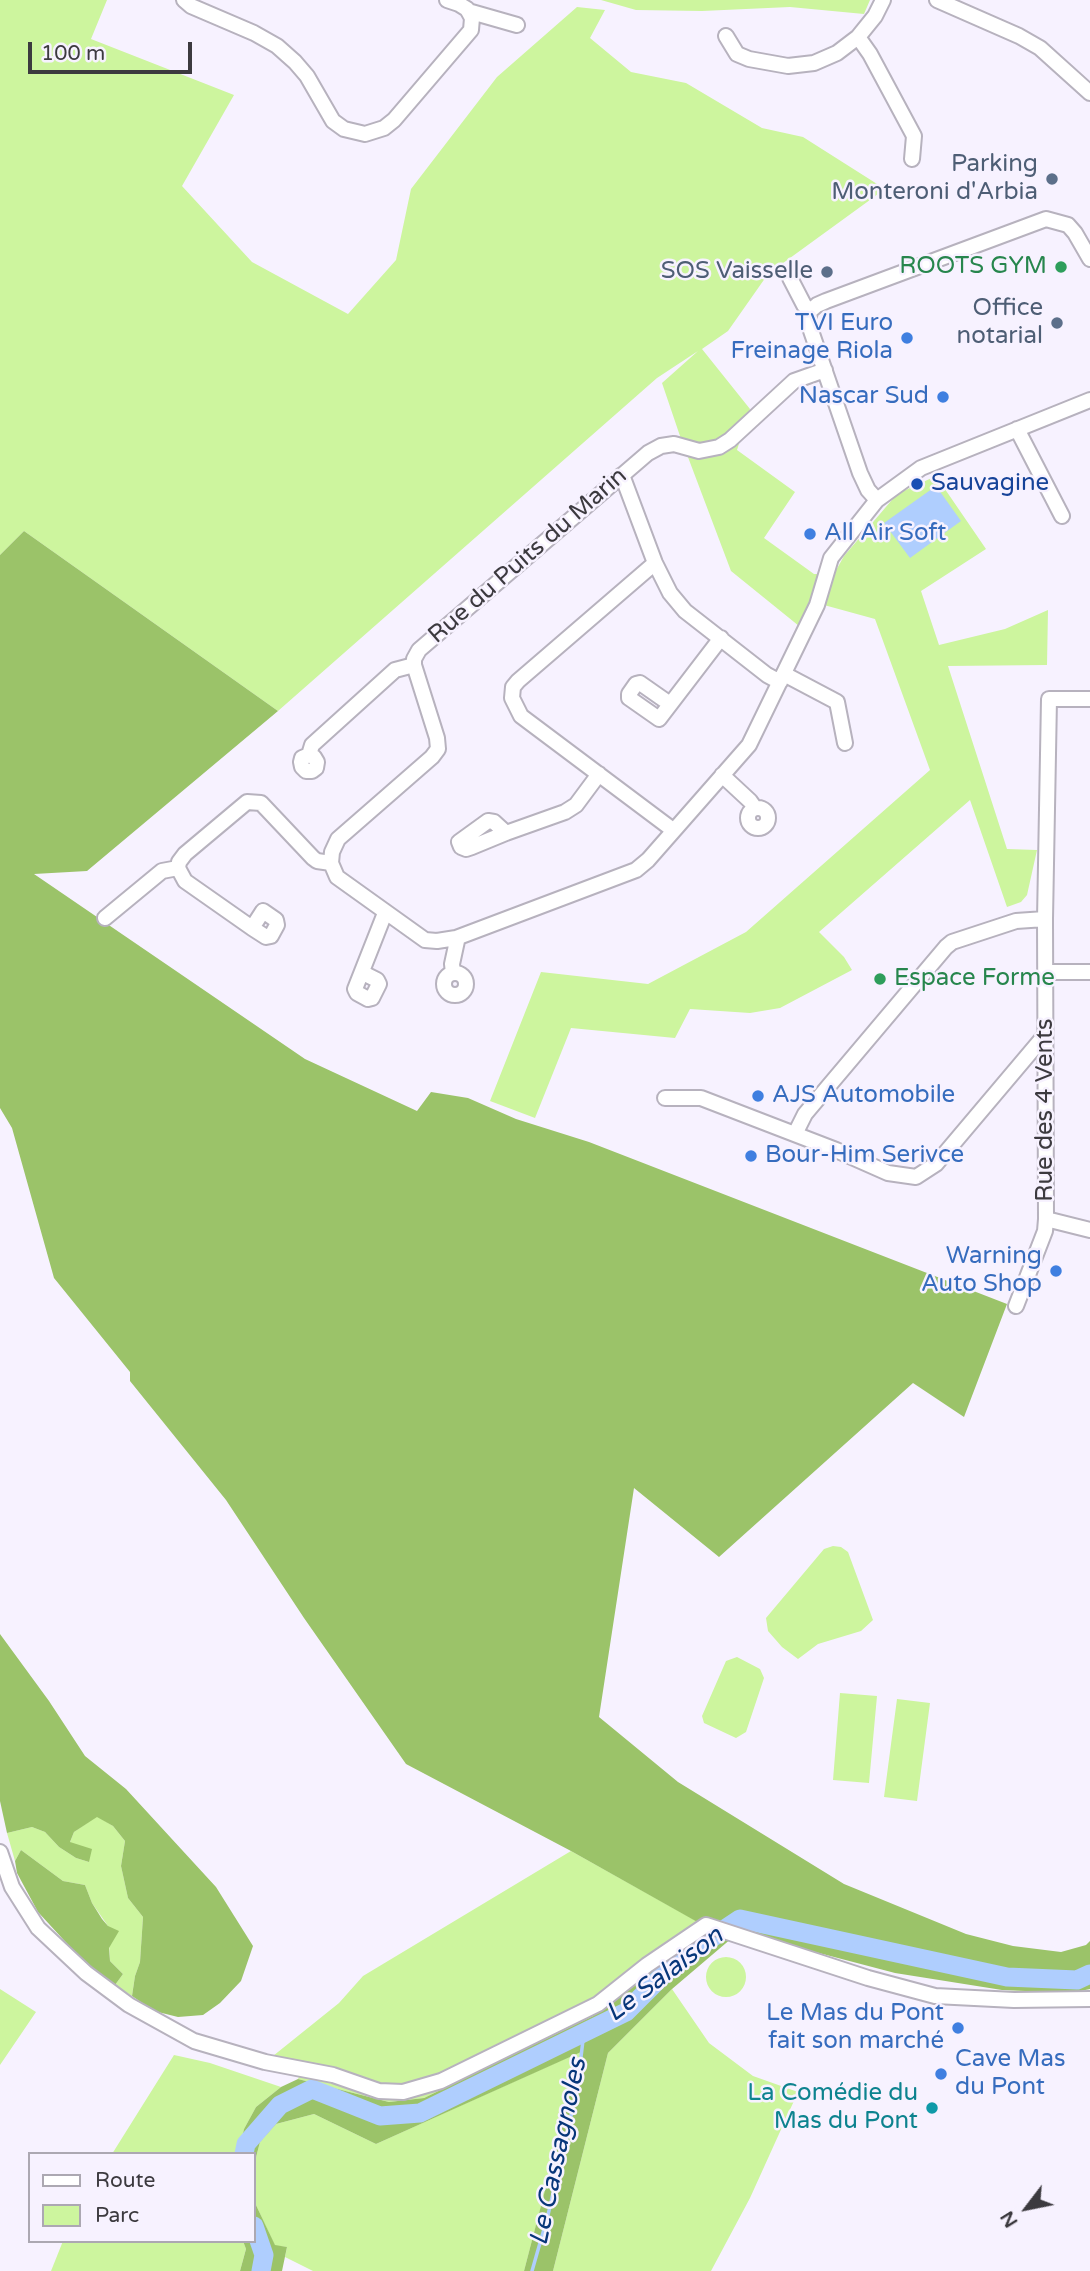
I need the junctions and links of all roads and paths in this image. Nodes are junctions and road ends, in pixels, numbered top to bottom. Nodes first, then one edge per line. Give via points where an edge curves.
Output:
1 (184, 0) edge
2 (447, 0) edge
3 (883, 0) edge
4 (937, 0) edge
5 (468, 11) junction
6 (517, 25) dead end
7 (726, 36) dead end
8 (858, 37) junction
9 (1090, 93) edge
10 (912, 159) dead end
11 (1090, 259) edge
12 (790, 278) dead end
13 (810, 311) junction
14 (825, 370) junction
15 (1090, 400) edge
16 (1017, 429) junction
17 (622, 475) junction
18 (877, 500) junction
19 (1062, 516) dead end
20 (655, 563) junction
21 (721, 638) junction
22 (414, 665) junction
23 (782, 678) junction
24 (1090, 699) edge
25 (670, 704) dead end
26 (845, 743) dead end
27 (309, 755) dead end
28 (599, 774) junction
29 (722, 775) junction
30 (755, 808) dead end
31 (673, 830) junction
32 (506, 833) dead end
33 (331, 863) junction
34 (178, 868) junction
35 (385, 913) junction
36 (104, 918) dead end
37 (1045, 919) junction
38 (251, 928) dead end
39 (456, 937) junction
40 (1045, 972) junction
41 (1090, 972) edge
42 (363, 973) dead end
43 (453, 973) dead end
44 (1045, 1035) junction
45 (665, 1098) dead end
46 (795, 1134) junction
47 (1046, 1219) junction
48 (1090, 1230) edge
49 (1016, 1306) dead end
50 (0, 1852) edge
51 (1090, 1998) edge

1 - 5 street via 276,46 307,76 333,121 344,130 365,134 394,120 468,34 473,22
2 - 5 street
3 - 8 street
4 - 9 street via 1040,48
5 - 6 street
7 - 8 street via 737,54 788,66 814,63
8 - 10 street via 914,136
11 - 13 street via 1068,226 1046,219 826,301
12 - 13 street
13 - 14 street via 808,322
14 - 17 street, Rue du Puits du Marin via 794,381 719,447 699,451 674,444 661,446
14 - 18 street via 860,473
15 - 16 street
16 - 18 street via 921,468
16 - 19 street
17 - 20 street
17 - 22 street, Rue du Puits du Marin via 419,650
18 - 23 street via 831,558 817,605
20 - 21 street via 677,602
20 - 28 street via 513,688 512,698 521,716
21 - 23 street via 767,675
21 - 25 street
22 - 27 street via 396,670 312,745
22 - 33 street, Rue du Puits du Marin via 438,748 338,839
23 - 26 street via 837,702
23 - 29 street via 749,745
24 - 37 street, Rue des 4 Vents via 1049,699
28 - 31 street
28 - 32 street via 571,809
29 - 30 street
29 - 31 street
31 - 39 street via 643,866 629,874
33 - 34 street via 313,858 267,808 254,802 241,805 185,853
33 - 35 street via 337,877
34 - 36 street via 162,871
34 - 38 street via 185,881
35 - 39 street via 430,942
35 - 42 street
37 - 40 street, Rue des 4 Vents
37 - 46 street via 1016,921 946,947 806,1114
39 - 43 street
40 - 41 street
40 - 44 street, Rue des 4 Vents
44 - 46 street via 936,1164 916,1177 888,1173
44 - 47 street, Rue des 4 Vents
45 - 46 street via 701,1098
47 - 48 street
47 - 49 street, Rue des 4 Vents
50 - 51 street via 12,1887 38,1928 129,2005 214,2047 333,2075 379,2091 403,2092 441,2081 598,2004 706,1925 867,1979 935,1996

